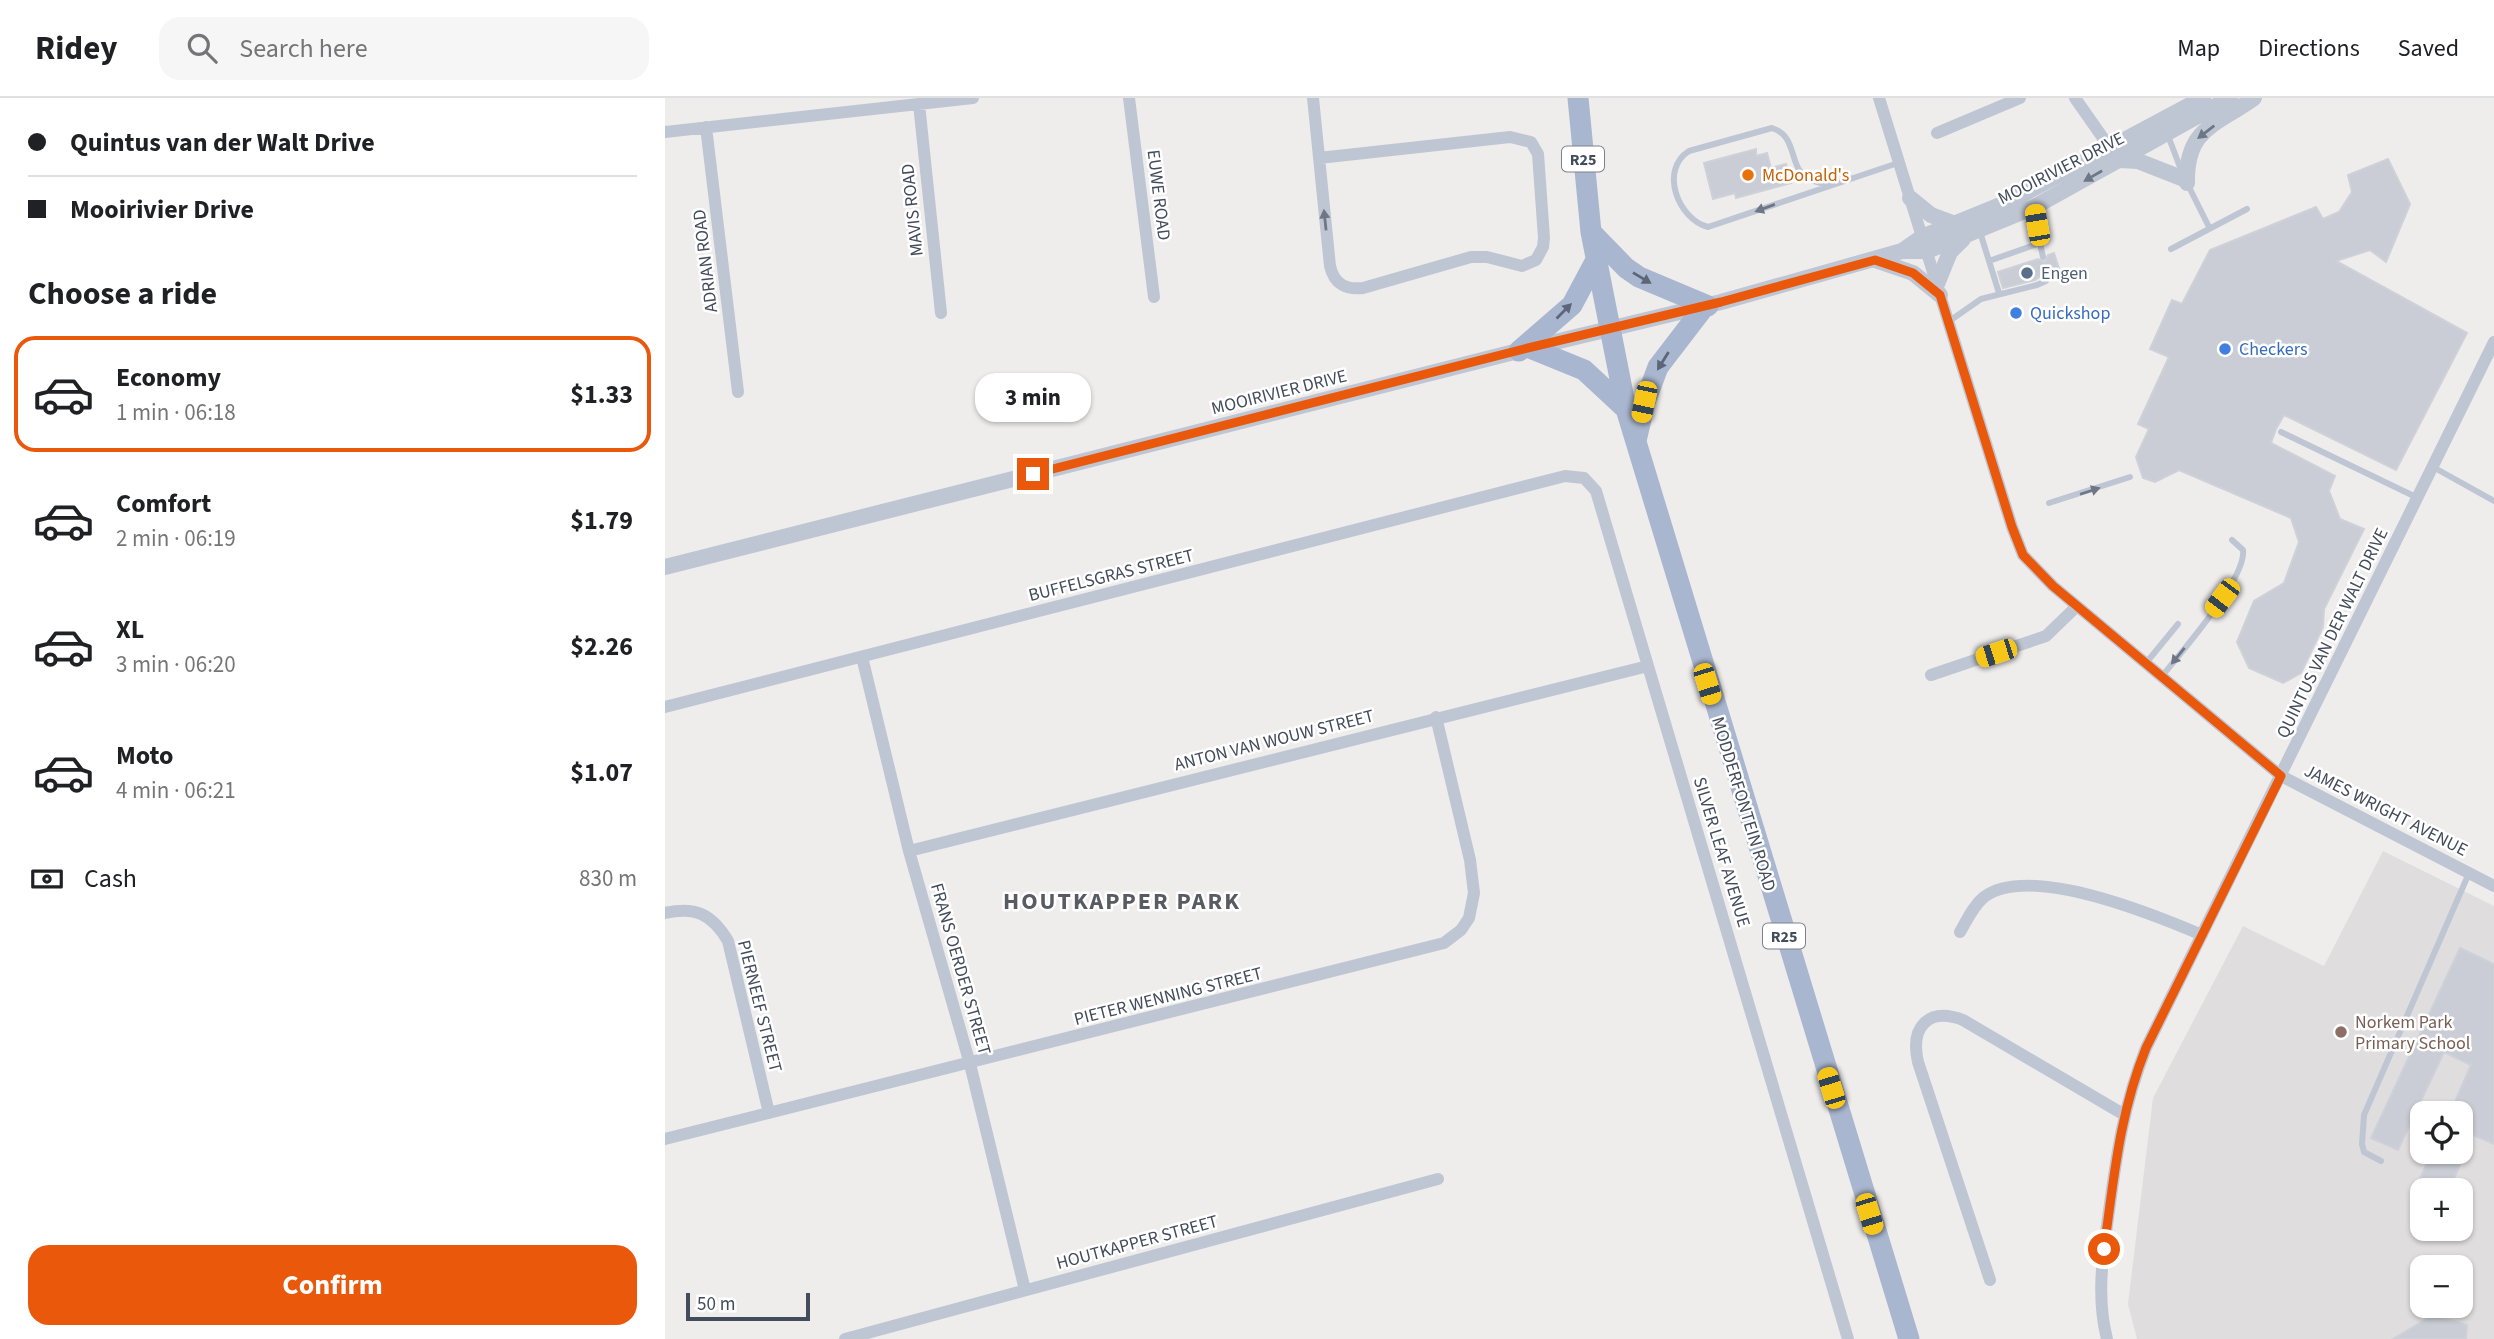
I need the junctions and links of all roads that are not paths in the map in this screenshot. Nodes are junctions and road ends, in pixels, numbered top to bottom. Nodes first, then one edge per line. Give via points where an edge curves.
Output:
1 (973, 98) edge
2 (1129, 98) edge
3 (1313, 98) edge
4 (1578, 98) edge
5 (1879, 98) edge
6 (2020, 98) edge
7 (2075, 98) edge
8 (2203, 98) edge
9 (2230, 98) edge
10 (2254, 98) edge
11 (919, 104) junction
12 (706, 127) junction
13 (2164, 128) junction
14 (665, 132) edge
15 (1937, 134) dead end
16 (2114, 154) junction
17 (1319, 158) junction
18 (1898, 163) junction
19 (2186, 181) junction
20 (1829, 185) junction
21 (2032, 190) junction
22 (1910, 198) junction
23 (2034, 207) junction
24 (2247, 209) dead end
25 (1955, 224) junction
26 (1975, 227) junction
27 (2209, 227) junction
28 (1591, 232) junction
29 (2040, 243) junction
30 (1925, 244) junction
31 (2171, 249) dead end
32 (2043, 257) dead end
33 (1596, 260) junction
34 (1875, 260) junction
35 (1989, 261) junction
36 (2047, 277) dead end
37 (1939, 290) junction
38 (1999, 293) junction
39 (1154, 297) dead end
40 (1706, 306) junction
41 (941, 313) dead end
42 (1948, 322) junction
43 (1609, 330) junction
44 (2494, 342) edge
45 (1524, 349) junction
46 (738, 391) dead end
47 (1626, 409) junction
48 (2281, 432) dead end
49 (1636, 443) junction
50 (2433, 467) junction
51 (1565, 476) joint
52 (2130, 477) dead end
53 (2418, 498) junction
54 (2494, 500) edge
55 (2049, 503) dead end
56 (2232, 540) dead end
57 (665, 567) edge
58 (2077, 606) junction
59 (2178, 624) dead end
60 (862, 657) junction
61 (2146, 663) junction
62 (1648, 666) junction
63 (1931, 675) dead end
64 (2162, 676) junction
65 (665, 707) edge
66 (1436, 717) junction
67 (2281, 776) junction
68 (909, 851) junction
69 (2469, 873) junction
70 (2494, 886) edge
71 (665, 913) edge
72 (1960, 932) dead end
73 (2202, 935) junction
74 (970, 1064) junction
75 (769, 1113) junction
76 (2123, 1114) junction
77 (665, 1139) edge
78 (2381, 1161) dead end
79 (1438, 1179) dead end
80 (1990, 1280) dead end
81 (1025, 1290) junction
82 (845, 1339) edge
83 (1848, 1339) edge
84 (1909, 1339) edge
85 (2106, 1339) edge

1 - 11 street
2 - 39 street, EUWE ROAD
3 - 17 street
4 - 28 main road, MODDERFONTEIN ROAD / R25
5 - 18 street, JAMES WRIGHT AVENUE
6 - 15 street
7 - 16 street
8 - 13 street, MOOIRIVIER DRIVE
9 - 13 street, MOOIRIVIER DRIVE
10 -> 19 street via 2196,140 2187,158
11 - 12 street
11 - 41 street, MAVIS ROAD
12 - 14 street
12 - 46 street, ADRIAN ROAD
13 - 16 street, MOOIRIVIER DRIVE
13 - 19 lane
16 - 19 street
16 - 21 street, MOOIRIVIER DRIVE
16 -> 23 street, MOOIRIVIER DRIVE
17 -> 17 street via 1518,137 1531,142 1540,163 1543,247 1529,264 1516,266 1481,256 1363,288 1348,288 1336,281 1330,266
18 - 20 lane
18 - 22 street, JAMES WRIGHT AVENUE
19 - 27 lane
20 -> 20 lane via 1708,227 1685,214 1674,172 1681,156 1689,151 1772,128 1787,138 1802,174
21 - 23 lane
21 - 26 street, MOOIRIVIER DRIVE
22 - 25 street via 1931,215
22 - 30 street, JAMES WRIGHT AVENUE
23 - 26 street, MOOIRIVIER DRIVE
23 - 29 lane
24 - 27 lane
25 - 26 street, MOOIRIVIER DRIVE
25 - 30 street, MOOIRIVIER DRIVE
26 - 30 street, MOOIRIVIER DRIVE
26 - 35 lane
26 - 37 street via 1950,252
27 - 31 lane
28 - 33 main road, MODDERFONTEIN ROAD / R25
28 -> 40 main road via 1639,277
29 - 32 lane
29 - 35 lane
30 - 34 street, MOOIRIVIER DRIVE
30 - 37 street, JAMES WRIGHT AVENUE
33 - 43 main road, MODDERFONTEIN ROAD / R25
45 -> 33 main road via 1572,305
34 - 37 street via 1913,273
34 - 40 street, MOOIRIVIER DRIVE
35 - 38 lane
36 - 38 lane via 2037,285
37 - 42 street, JAMES WRIGHT AVENUE
38 - 42 lane via 1981,299
40 - 43 street, MOOIRIVIER DRIVE
40 -> 49 main road via 1658,367 1644,402
42 - 58 street, JAMES WRIGHT AVENUE via 2023,555
43 - 45 street, MOOIRIVIER DRIVE
43 - 47 main road, MODDERFONTEIN ROAD / R25
44 - 50 street, QUINTUS VAN DER WALT DRIVE
45 - 47 main road via 1584,370
45 - 57 street, MOOIRIVIER DRIVE
47 - 49 main road, MODDERFONTEIN ROAD / R25
48 - 53 lane
49 - 84 main road, MODDERFONTEIN ROAD / R25
50 - 53 street, QUINTUS VAN DER WALT DRIVE
50 - 54 lane
51 - 60 street, BUFFELSGRAS STREET
51 - 62 street, SILVER LEAF AVENUE via 1584,478 1596,491
55 -> 52 lane
53 - 67 street, QUINTUS VAN DER WALT DRIVE
56 -> 64 lane via 2243,550 2243,561 2222,598
58 - 61 street, JAMES WRIGHT AVENUE
58 - 63 street via 2046,636
59 - 61 lane
60 - 65 street, BUFFELSGRAS STREET
60 - 68 street, FRANS OERDER STREET
61 - 64 street, JAMES WRIGHT AVENUE
62 - 66 street, ANTON VAN WOUW STREET
62 - 83 street, SILVER LEAF AVENUE
64 - 67 street, JAMES WRIGHT AVENUE
66 - 68 street, ANTON VAN WOUW STREET
66 - 74 street, PIETER WENNING STREET via 1473,878 1469,918 1454,937 1432,947
67 - 69 street, JAMES WRIGHT AVENUE
67 - 73 street, QUINTUS VAN DER WALT DRIVE
68 - 74 street, FRANS OERDER STREET
69 - 70 street, JAMES WRIGHT AVENUE
69 - 78 lane via 2364,1115 2364,1152
71 - 75 street, PIERNEEF STREET via 696,910 711,918 727,941
72 - 73 street via 1975,905 1986,896 2025,885 2120,903
73 - 76 street, QUINTUS VAN DER WALT DRIVE via 2146,1048
74 - 75 street, PIETER WENNING STREET
74 - 81 street, FRANS OERDER STREET
75 - 77 street, PIETER WENNING STREET
76 - 80 street via 1963,1020 1950,1015 1925,1022 1915,1040 1918,1062
76 - 85 street, QUINTUS VAN DER WALT DRIVE via 2101,1273
79 - 81 street, HOUTKAPPER STREET
81 - 82 street, HOUTKAPPER STREET

